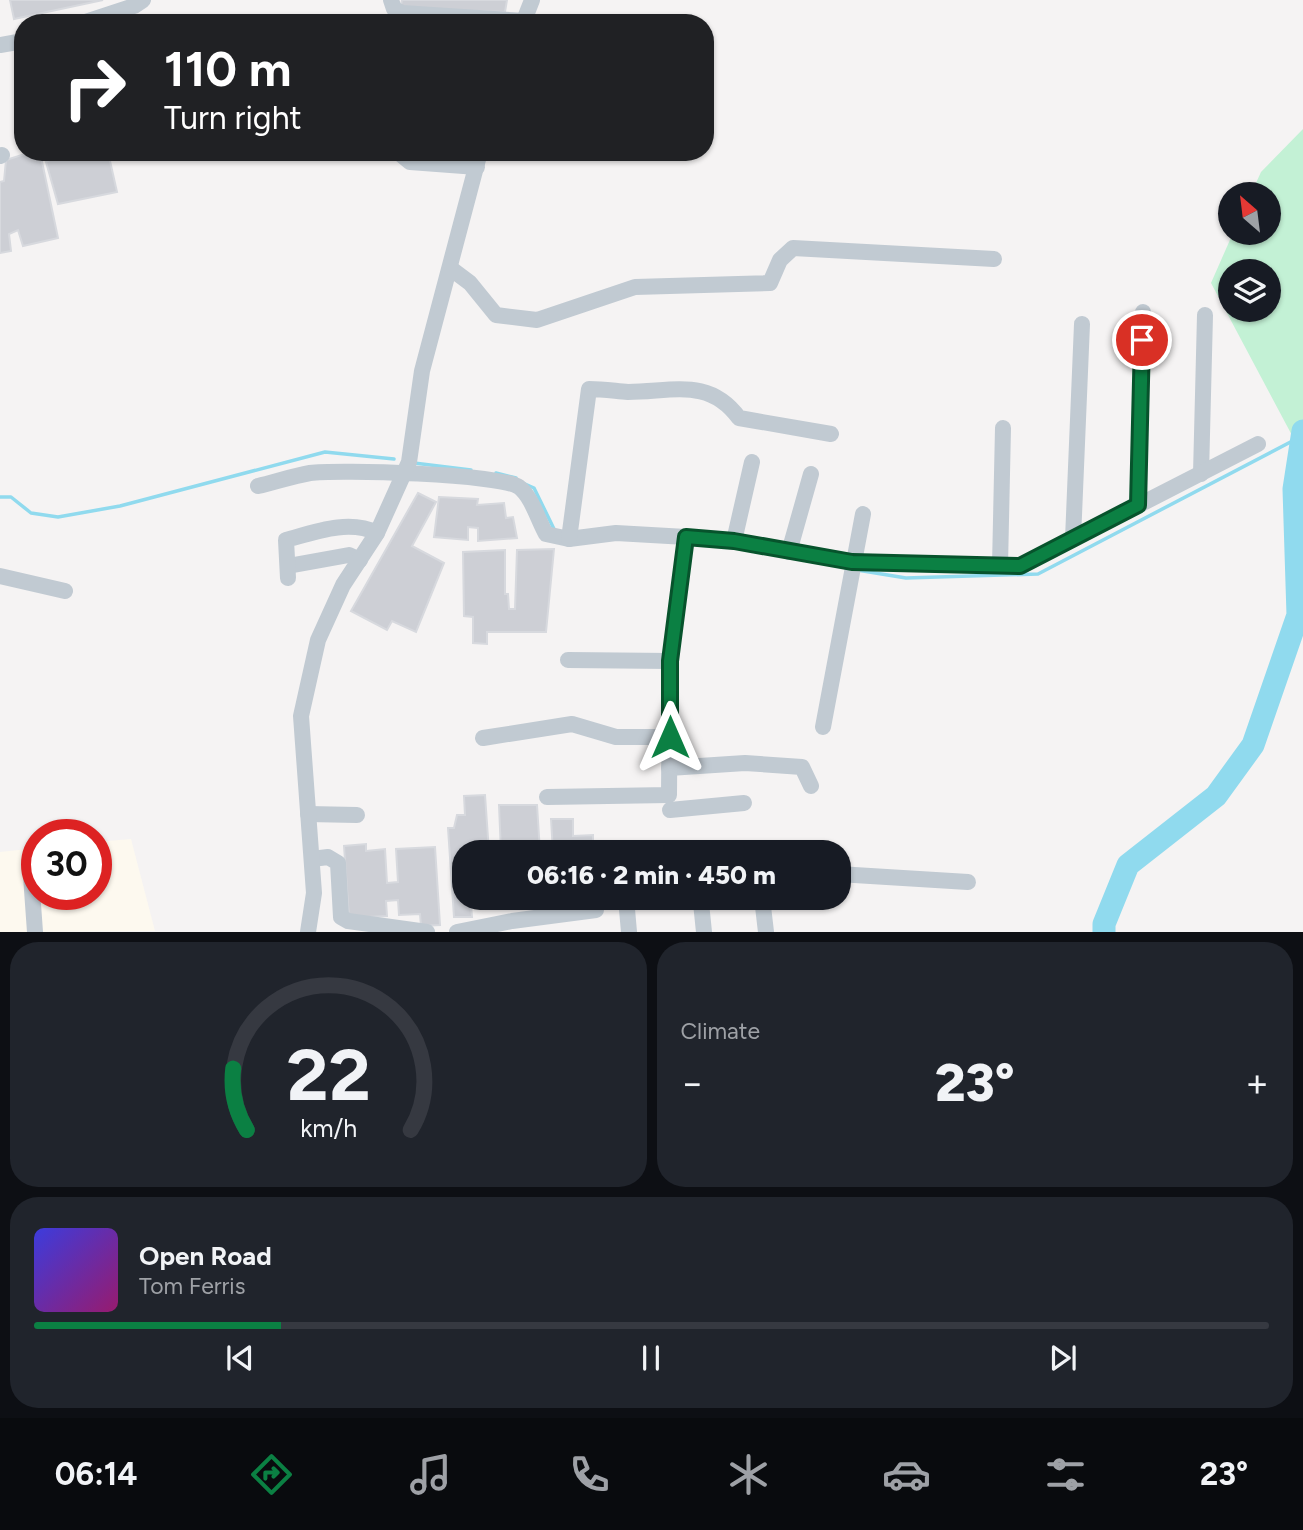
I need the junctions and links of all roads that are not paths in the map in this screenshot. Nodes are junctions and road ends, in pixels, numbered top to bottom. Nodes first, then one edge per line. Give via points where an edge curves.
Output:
1 (143, 0) edge
2 (391, 0) edge
3 (106, 14) edge
4 (415, 14) edge
5 (409, 161) edge
6 (444, 161) edge
7 (479, 161) edge
8 (994, 259) dead end
9 (450, 268) junction
10 (1143, 312) dead end
11 (1205, 315) dead end
12 (1082, 324) dead end
13 (1003, 428) dead end
14 (831, 433) dead end
15 (1258, 444) dead end
16 (752, 462) dead end
17 (404, 473) junction
18 (811, 474) dead end
19 (1201, 474) junction
20 (258, 486) dead end
21 (1138, 505) junction
22 (863, 513) dead end
23 (377, 533) junction
24 (686, 537) junction
25 (569, 539) junction
26 (1073, 539) junction
27 (734, 541) junction
28 (789, 552) junction
29 (360, 560) junction
30 (852, 562) junction
31 (1000, 566) junction
32 (0, 576) edge
33 (65, 591) dead end
34 (568, 660) dead end
35 (670, 661) junction
36 (823, 727) dead end
37 (670, 737) junction
38 (483, 738) dead end
39 (669, 768) junction
40 (811, 786) dead end
41 (547, 797) dead end
42 (744, 803) dead end
43 (670, 810) junction
44 (308, 814) junction
45 (356, 815) dead end
46 (312, 859) junction
47 (851, 875) edge
48 (968, 882) dead end
49 (33, 910) edge
50 (596, 910) edge
51 (627, 910) edge
52 (702, 910) edge
53 (763, 910) edge
54 (35, 932) edge
55 (308, 932) edge
56 (427, 932) edge
57 (457, 932) edge
58 (629, 932) edge
59 (704, 932) edge
60 (766, 932) edge

1 - 3 street
2 - 4 street via 394,9
5 - 6 street
7 - 9 street
8 - 9 street via 793,248 780,260 770,283 635,287 537,320 496,315 470,283
9 - 17 street via 422,371
10 - 21 street
11 - 19 street
12 - 26 street
13 - 31 street
14 - 25 street via 739,418 727,401 693,389 589,389
15 - 19 street
16 - 27 street
17 - 20 street via 311,473
17 - 23 street
17 - 25 street via 502,481 519,487 546,534
18 - 28 street
19 - 21 street
21 - 26 street
22 - 30 street
23 - 29 street
23 - 29 street via 365,527 324,529 286,540 288,572 349,555
24 - 25 street via 616,533
24 - 27 street
24 - 35 street
26 - 31 street via 1020,566
27 - 28 street
28 - 30 street
29 - 44 street via 318,640 301,716
30 - 31 street
30 - 36 street
32 - 33 street
34 - 35 street
35 - 37 street
37 - 38 street via 616,737 572,724
37 - 39 street
39 - 40 street via 745,762 802,767
39 - 43 street
41 - 43 street
42 - 43 street
44 - 45 street
44 - 46 street
46 - 55 street via 314,893
46 - 56 street via 338,863 341,917
47 - 48 street
49 - 54 street
50 - 57 street
51 - 58 street
52 - 59 street
53 - 60 street

